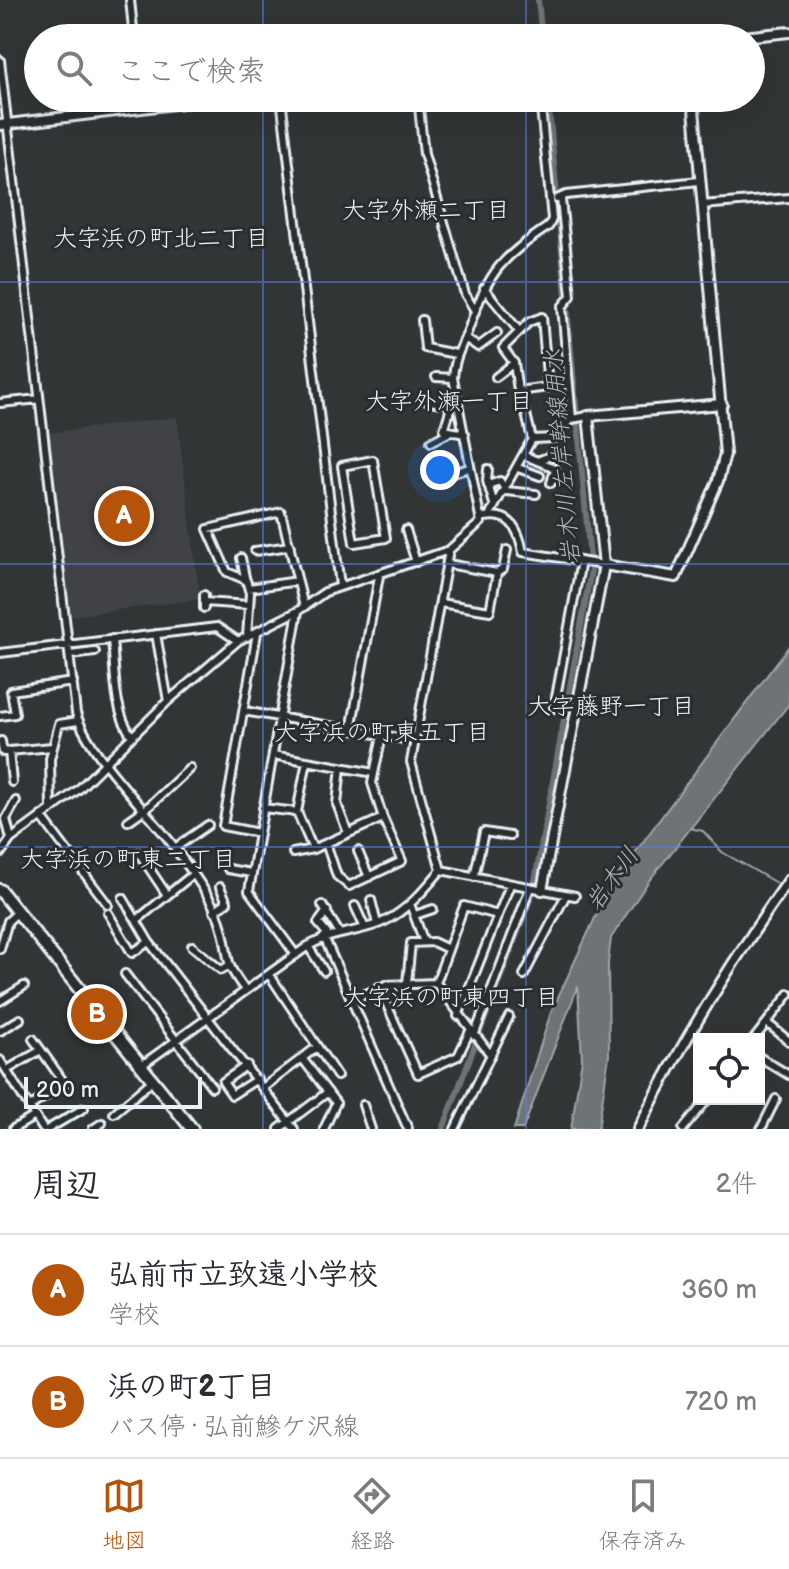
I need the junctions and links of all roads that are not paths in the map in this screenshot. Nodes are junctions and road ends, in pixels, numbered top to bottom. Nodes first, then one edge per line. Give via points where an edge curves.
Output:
1 (130, 0) edge
2 (133, 24) edge
3 (789, 32) edge
4 (765, 35) edge
5 (0, 60) edge
6 (86, 112) edge
7 (283, 112) edge
8 (420, 112) edge
9 (542, 112) edge
10 (694, 112) edge
11 (4, 125) edge
12 (699, 181) junction
13 (789, 198) edge
14 (556, 199) junction
15 (702, 205) junction
16 (484, 288) junction
17 (474, 309) junction
18 (422, 320) dead end
19 (519, 331) junction
20 (497, 333) dead end
21 (465, 338) junction
22 (456, 354) junction
23 (514, 363) junction
24 (436, 377) dead end
25 (496, 377) dead end
26 (453, 378) junction
27 (39, 399) junction
28 (428, 401) dead end
29 (455, 402) junction
30 (0, 403) edge
31 (722, 404) junction
32 (526, 414) dead end
33 (578, 418) junction
34 (448, 433) junction
35 (465, 434) junction
36 (532, 439) junction
37 (431, 442) dead end
38 (561, 452) dead end
39 (523, 455) junction
40 (537, 461) junction
41 (469, 468) junction
42 (518, 468) junction
43 (488, 469) dead end
44 (443, 476) dead end
45 (540, 476) dead end
46 (551, 483) dead end
47 (488, 485) junction
48 (506, 491) junction
49 (536, 494) dead end
50 (348, 499) junction
51 (330, 502) junction
52 (494, 504) junction
53 (489, 516) junction
54 (480, 518) junction
55 (406, 530) dead end
56 (290, 546) junction
57 (449, 550) junction
58 (507, 550) dead end
59 (255, 551) dead end
60 (241, 558) dead end
61 (416, 562) junction
62 (584, 562) junction
63 (448, 564) junction
64 (600, 564) junction
65 (497, 573) junction
66 (379, 576) junction
67 (245, 577) junction
68 (298, 581) junction
69 (340, 586) junction
70 (249, 588) junction
71 (204, 602) dead end
72 (440, 603) junction
73 (249, 605) junction
74 (301, 609) junction
75 (257, 633) junction
76 (156, 634) junction
77 (247, 637) junction
78 (112, 639) junction
79 (238, 641) junction
80 (68, 644) junction
81 (95, 652) dead end
82 (0, 653) edge
83 (70, 655) junction
84 (73, 682) junction
85 (168, 701) junction
86 (554, 708) dead end
87 (244, 711) junction
88 (0, 716) edge
89 (280, 717) junction
90 (78, 721) junction
91 (351, 730) junction
92 (132, 736) junction
93 (382, 736) junction
94 (1, 741) edge
95 (415, 741) junction
96 (52, 747) junction
97 (9, 751) junction
98 (273, 755) junction
99 (106, 761) junction
100 (307, 761) junction
101 (341, 767) junction
102 (190, 768) dead end
103 (374, 773) junction
104 (12, 782) dead end
105 (16, 801) dead end
106 (263, 808) junction
107 (51, 809) junction
108 (145, 810) junction
109 (297, 812) junction
110 (41, 816) junction
111 (383, 818) junction
112 (128, 821) dead end
113 (208, 825) dead end
114 (259, 833) junction
115 (348, 833) junction
116 (510, 836) dead end
117 (191, 837) junction
118 (11, 839) junction
119 (326, 843) junction
120 (197, 845) dead end
121 (175, 848) junction
122 (313, 849) junction
123 (358, 851) dead end
124 (139, 853) dead end
125 (293, 853) dead end
126 (0, 854) edge
127 (228, 869) dead end
128 (441, 870) junction
129 (251, 873) junction
130 (192, 875) junction
131 (369, 877) junction
132 (474, 877) junction
133 (789, 880) edge
134 (510, 885) junction
135 (220, 887) dead end
136 (535, 889) junction
137 (0, 890) edge
138 (167, 895) junction
139 (566, 895) junction
140 (575, 896) dead end
141 (123, 898) dead end
142 (371, 900) dead end
143 (410, 904) junction
144 (355, 906) dead end
145 (433, 909) dead end
146 (214, 911) junction
147 (18, 912) junction
148 (415, 915) junction
149 (498, 915) junction
150 (137, 920) junction
151 (377, 924) junction
152 (364, 926) junction
153 (338, 931) junction
154 (326, 936) junction
155 (149, 942) junction
156 (424, 942) junction
157 (192, 946) dead end
158 (308, 946) junction
159 (0, 949) edge
160 (448, 949) junction
161 (296, 955) junction
162 (228, 966) junction
163 (324, 971) dead end
164 (125, 974) dead end
165 (269, 974) junction
166 (524, 975) dead end
167 (407, 983) junction
168 (436, 983) junction
169 (24, 986) dead end
170 (379, 987) junction
171 (245, 990) junction
172 (789, 994) edge
173 (352, 1000) junction
174 (0, 1001) edge
175 (210, 1016) junction
176 (458, 1016) junction
177 (509, 1017) dead end
178 (20, 1019) dead end
179 (767, 1023) junction
180 (0, 1031) edge
181 (759, 1033) edge
182 (474, 1036) junction
183 (33, 1039) dead end
184 (176, 1039) junction
185 (789, 1041) edge
186 (317, 1047) junction
187 (41, 1050) junction
188 (490, 1054) junction
189 (302, 1058) junction
190 (0, 1060) edge
191 (765, 1061) edge
192 (142, 1065) junction
193 (247, 1065) junction
194 (7, 1070) junction
195 (789, 1075) edge
196 (337, 1076) dead end
197 (257, 1079) junction
198 (153, 1080) junction
199 (212, 1087) dead end
200 (264, 1087) junction
201 (328, 1092) junction
202 (776, 1099) dead end
203 (363, 1105) dead end
204 (703, 1105) edge
205 (29, 1107) junction
206 (84, 1108) dead end
207 (114, 1113) dead end
208 (35, 1116) junction
209 (289, 1122) junction
210 (102, 1123) dead end
211 (13, 1129) edge
212 (45, 1129) edge
213 (93, 1129) edge
214 (192, 1129) edge
215 (279, 1129) edge
216 (294, 1129) edge
217 (324, 1129) edge
218 (371, 1129) edge
219 (408, 1129) edge
220 (455, 1129) edge
221 (638, 1129) edge
222 (683, 1129) edge
223 (761, 1129) edge

1 - 2 street
3 - 4 street
5 - 11 street
6 - 11 street
7 - 51 street
8 - 17 street via 424,154
9 - 14 street
10 - 12 street
11 - 27 street
12 - 14 street
12 - 15 street
13 - 15 street
14 - 16 street via 549,226 504,257
14 - 33 street
15 - 31 street
16 - 17 street
16 - 19 street
17 - 21 street
18 - 22 street via 425,348
19 - 23 street via 503,348
19 - 23 street via 542,317 548,387 518,391
20 - 21 street via 478,347
21 - 22 street
22 - 26 street
23 - 25 street
24 - 26 street
26 - 29 street
27 - 30 street
27 - 80 street
28 - 29 street
29 - 34 street via 444,430
29 - 35 street
31 - 33 street
31 - 64 street via 722,467 676,577
32 - 36 street
33 - 36 street via 554,438
33 - 64 street
34 - 35 street
34 - 37 street
35 - 41 street
36 - 39 street
38 - 40 street
39 - 40 street
39 - 42 street
40 - 46 street via 555,470
41 - 44 street
41 - 54 street
42 - 45 street
42 - 48 street
43 - 47 street
47 - 48 street via 500,481
47 - 52 street
48 - 49 street
48 - 52 street
50 - 50 street via 342,466 373,460 386,538 354,543
50 - 51 street
51 - 69 street
52 - 53 street
53 - 54 street
53 - 62 street via 511,521 519,529 523,552
54 - 57 street via 478,529
55 - 61 street
56 - 59 street
56 - 67 street via 281,512 208,529 227,572
56 - 68 street
57 - 61 street
57 - 63 street
58 - 65 street
60 - 67 street
61 - 66 street
62 - 64 street
62 - 86 street
63 - 65 street
63 - 72 street
64 - 136 street
65 - 72 street via 490,611
66 - 69 street
66 - 91 street
67 - 70 street
68 - 70 street
68 - 74 street
69 - 74 street
70 - 73 street
71 - 73 street
72 - 95 street
73 - 77 street
74 - 75 street
74 - 89 street
75 - 77 street
75 - 87 street
76 - 78 street
76 - 79 street via 217,627
76 - 85 street
77 - 79 street
78 - 80 street
78 - 92 street via 119,700
79 - 85 street
80 - 82 street
80 - 83 street
81 - 83 street
83 - 84 street
84 - 88 street via 11,691 15,714
84 - 90 street
85 - 92 street
87 - 89 street
87 - 114 street via 223,826
89 - 91 street
89 - 98 street
90 - 96 street via 59,724
90 - 99 street
91 - 93 street
92 - 99 street
93 - 95 street
93 - 103 street
94 - 97 street via 3,752
95 - 128 street via 412,775
96 - 97 street
96 - 107 street
97 - 104 street
98 - 100 street
98 - 106 street
99 - 107 street
99 - 108 street
100 - 101 street
100 - 109 street
101 - 103 street
101 - 115 street via 337,804
102 - 108 street
103 - 111 street
105 - 118 street via 6,819
106 - 109 street
106 - 114 street
107 - 110 street
108 - 112 street
108 - 121 street
109 - 122 street
110 - 118 street
110 - 155 street via 108,909 132,953
111 - 115 street
111 - 131 street via 402,861
113 - 117 street
114 - 129 street
115 - 119 street
116 - 132 street via 484,832
117 - 120 street
117 - 121 street
118 - 126 street
119 - 122 street
119 - 131 street via 337,876 349,886
121 - 130 street
122 - 125 street
123 - 131 street
124 - 138 street
127 - 129 street
128 - 132 street
128 - 143 street
129 - 161 street via 251,899
130 - 138 street
130 - 146 street
132 - 134 street
133 - 221 street via 725,973
134 - 136 street
134 - 149 street
135 - 146 street via 227,902
136 - 139 street
136 - 182 street
137 - 147 main road
138 - 150 street
139 - 140 street
139 - 166 street
141 - 150 street
142 - 151 street
143 - 148 street
143 - 151 street
144 - 152 street
145 - 148 street
146 - 162 street
147 - 159 street via 8,921
147 - 192 main road
148 - 156 street
149 - 160 street via 464,906
149 - 176 street
150 - 155 street
151 - 152 street
152 - 153 street
153 - 154 street
153 - 154 street via 324,908 318,923
154 - 158 street
154 - 173 street
155 - 175 street
156 - 160 street
156 - 167 street via 411,943
157 - 162 street via 221,970
158 - 161 street
158 - 163 street
160 - 168 street
161 - 165 street
162 - 171 street
164 - 184 street
165 - 171 street
165 - 186 street
167 - 168 street
167 - 170 street
168 - 176 street
169 - 174 street
170 - 173 street
170 - 182 street via 418,1074 458,1056
171 - 175 street
172 - 179 street
173 - 219 street
175 - 184 street
175 - 193 street
176 - 182 street
177 - 188 street
178 - 180 street
179 - 181 street
179 - 185 street
182 - 188 street
183 - 187 street
184 - 192 street
184 - 199 street
186 - 189 street
186 - 196 street
187 - 194 street
187 - 205 street via 65,1084
188 - 220 street
189 - 200 street
189 - 201 street
190 - 194 street
191 - 195 street
192 - 198 main road
193 - 197 street
193 - 197 street via 223,1082 232,1095
194 - 205 street
197 - 200 street
198 - 207 street
198 - 214 main road
200 - 209 street
201 - 209 street
201 - 217 street via 336,1109
202 - 223 street
203 - 218 street
204 - 222 street
205 - 208 street
206 - 212 street
208 - 211 street
208 - 212 street
209 - 215 street
209 - 216 street
210 - 213 street

